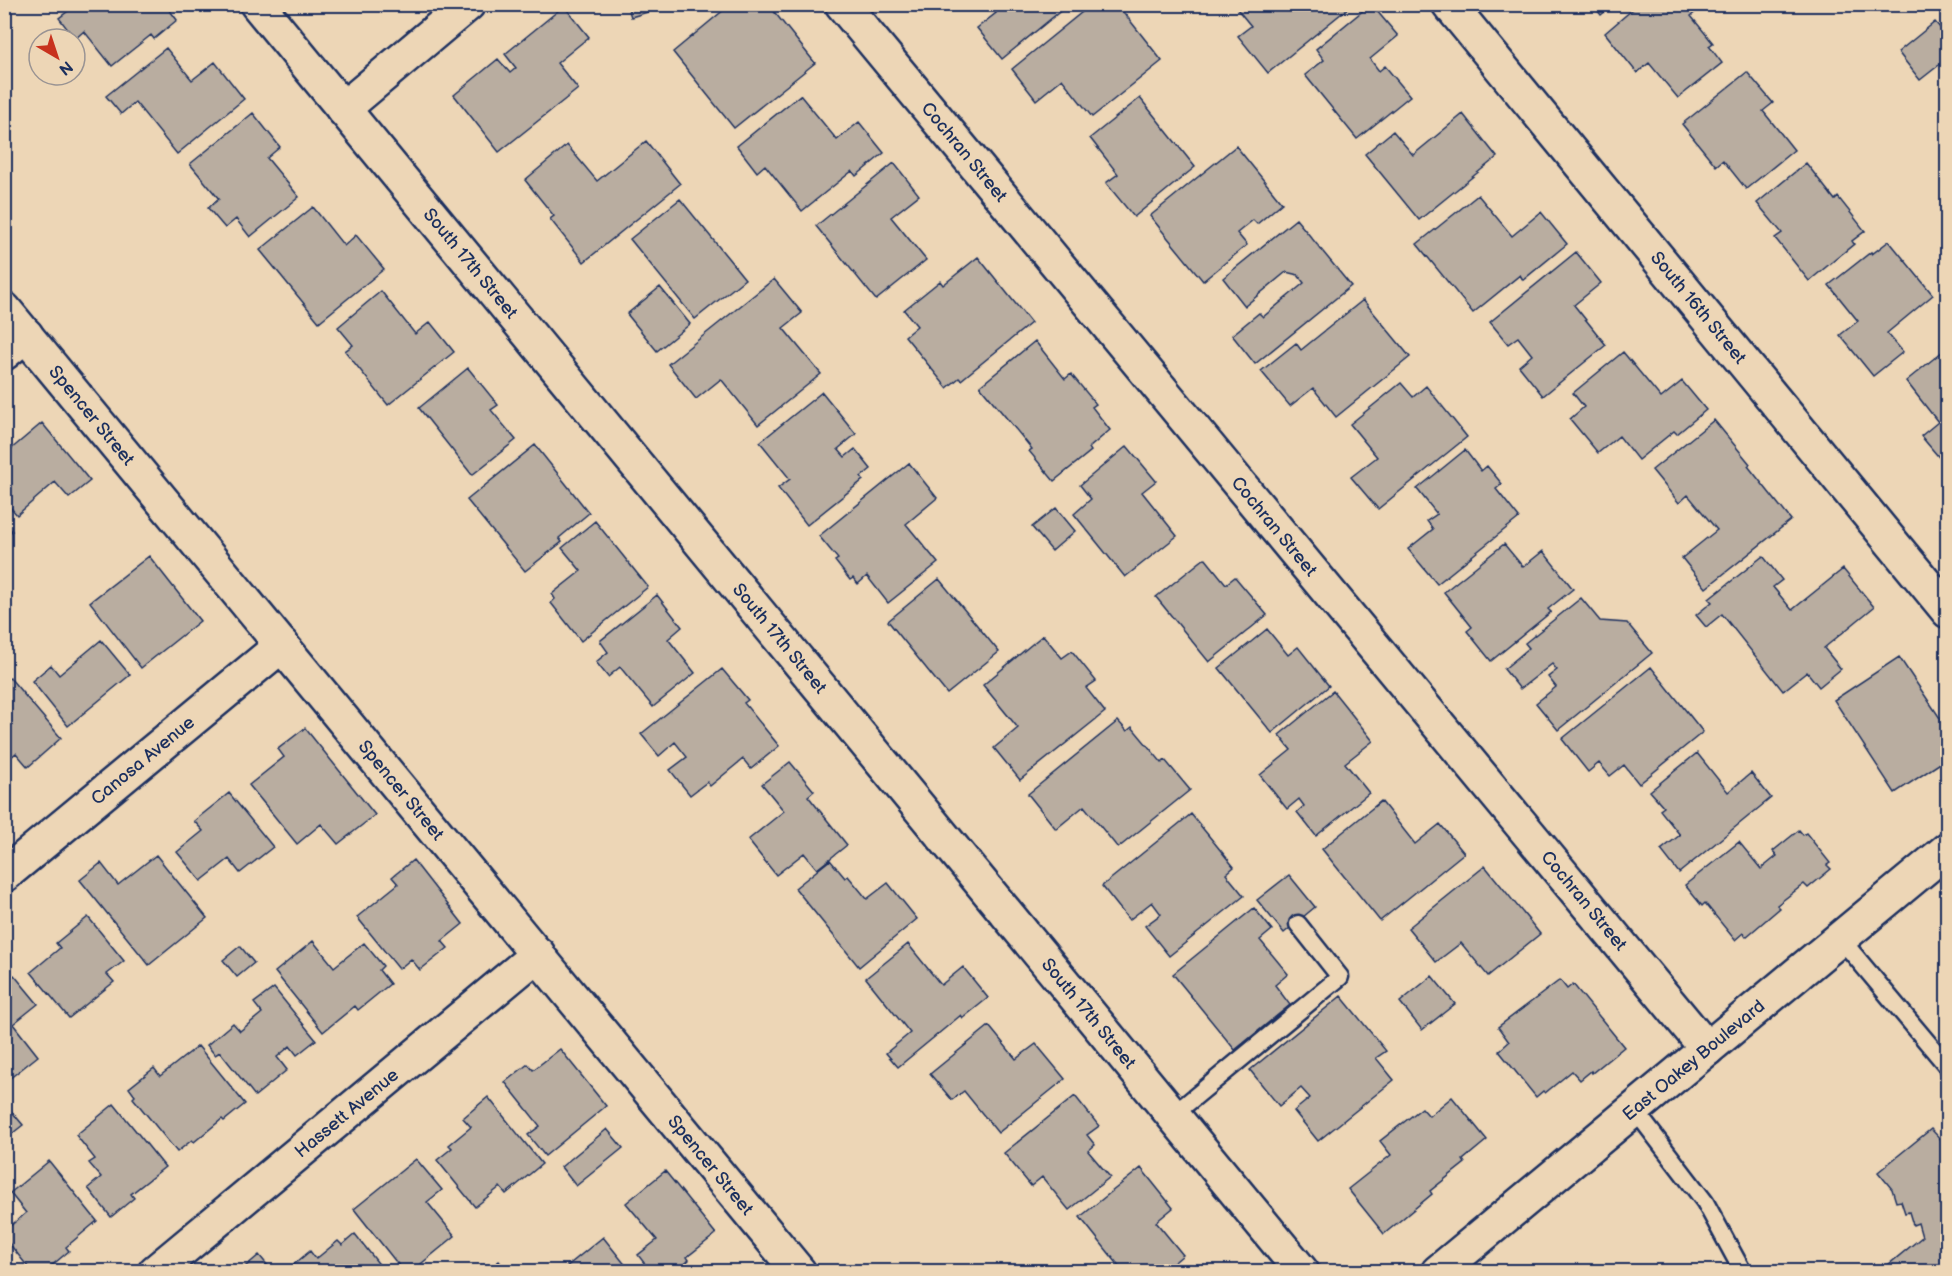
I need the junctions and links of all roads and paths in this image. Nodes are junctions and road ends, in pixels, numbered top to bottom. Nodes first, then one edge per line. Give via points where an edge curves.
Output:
1 (257, 4) edge
2 (468, 4) edge
3 (842, 4) edge
4 (1449, 4) edge
5 (342, 109) junction
6 (4, 309) edge
7 (15, 344) edge
8 (1947, 610) edge
9 (282, 645) junction
10 (1947, 849) edge
11 (4, 875) edge
12 (1298, 924) dead end
13 (1840, 938) junction
14 (537, 954) junction
15 (1707, 1049) junction
16 (1947, 1067) edge
17 (1634, 1109) junction
18 (1173, 1114) junction
19 (791, 1269) edge
20 (154, 1272) edge
21 (1302, 1272) edge
22 (1438, 1272) edge
23 (1743, 1272) edge

1 - 5 street, South 17th Street
2 - 5 street
3 - 15 street, Cochran Street
4 - 8 street, South 16th Street
5 - 18 street, South 17th Street
6 - 7 street, Spencer Street
7 - 9 street, Spencer Street
9 - 11 street, Canosa Avenue
9 - 14 street, Spencer Street
10 - 13 street, East Oakey Boulevard
12 - 18 lane via 1340,977
13 - 15 street, East Oakey Boulevard
13 - 16 lane
14 - 19 street, Spencer Street
14 - 20 street, Hassett Avenue
15 - 17 street, East Oakey Boulevard
17 - 22 street, East Oakey Boulevard
17 - 23 lane via 1705,1202
18 - 21 street, South 17th Street

